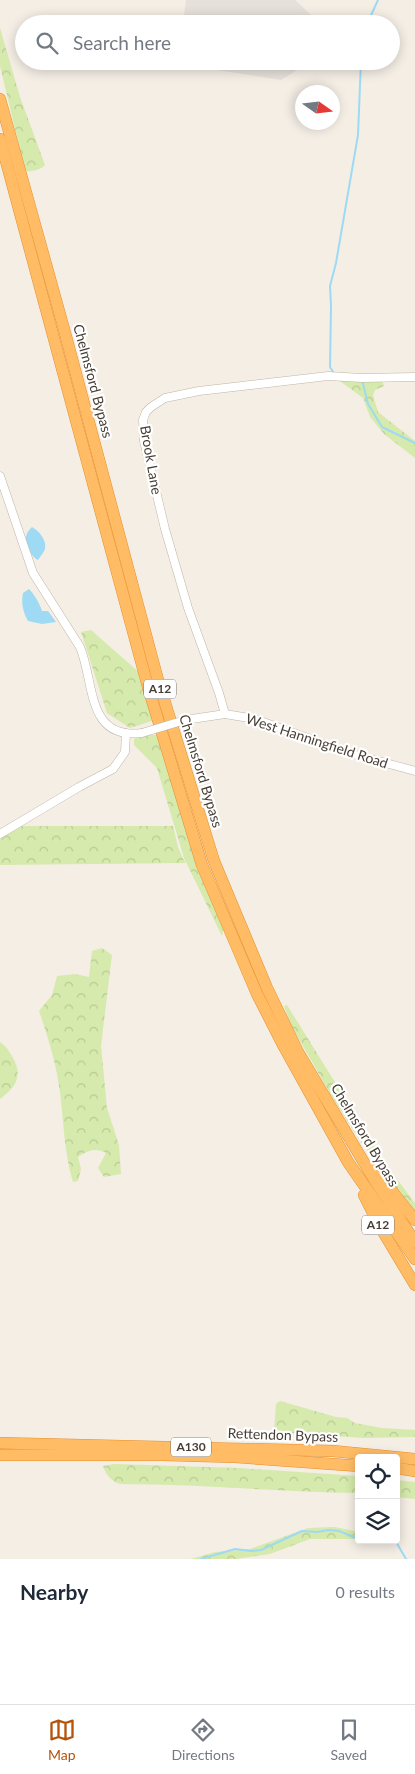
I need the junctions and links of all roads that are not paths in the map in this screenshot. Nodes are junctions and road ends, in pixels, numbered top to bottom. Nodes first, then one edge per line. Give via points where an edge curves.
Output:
1 (0, 99) edge
2 (0, 139) edge
3 (415, 377) edge
4 (0, 476) edge
5 (224, 714) junction
6 (126, 733) junction
7 (415, 771) edge
8 (0, 834) edge
9 (349, 1140) junction
10 (348, 1162) junction
11 (415, 1220) edge
12 (415, 1242) edge
13 (415, 1258) edge
14 (415, 1285) edge
15 (0, 1443) edge
16 (382, 1454) edge
17 (400, 1454) edge
18 (415, 1454) edge
19 (0, 1455) edge
20 (400, 1457) edge
21 (415, 1459) edge
22 (355, 1466) edge
23 (400, 1469) edge
24 (415, 1471) edge

1 - 9 highway, Chelmsford Bypass / A12 via 158,680 214,861 267,988 298,1052
2 - 10 highway, Chelmsford Bypass / A12 via 148,687 202,865 257,994
3 - 5 street, Brook Lane via 328,376 199,390 165,398 146,412 144,441 164,529
4 - 6 street, West Hanningfield Road via 33,573 82,653 98,715 112,729
5 - 6 street, West Hanningfield Road, bridge via 186,720 142,733
5 - 7 street, West Hanningfield Road via 255,719 349,753
6 - 8 street via 125,752 113,769
9 - 11 highway, A12
9 - 12 highway, Chelmsford Bypass / A12
10 - 13 highway, Chelmsford Bypass / A12
10 - 14 highway, A12 via 379,1225
15 - 16 highway, Rettendon Bypass / A130
17 - 18 highway
19 - 22 highway, Rettendon Bypass / A130 via 235,1457
20 - 21 highway, Rettendon Bypass / A130
23 - 24 highway

